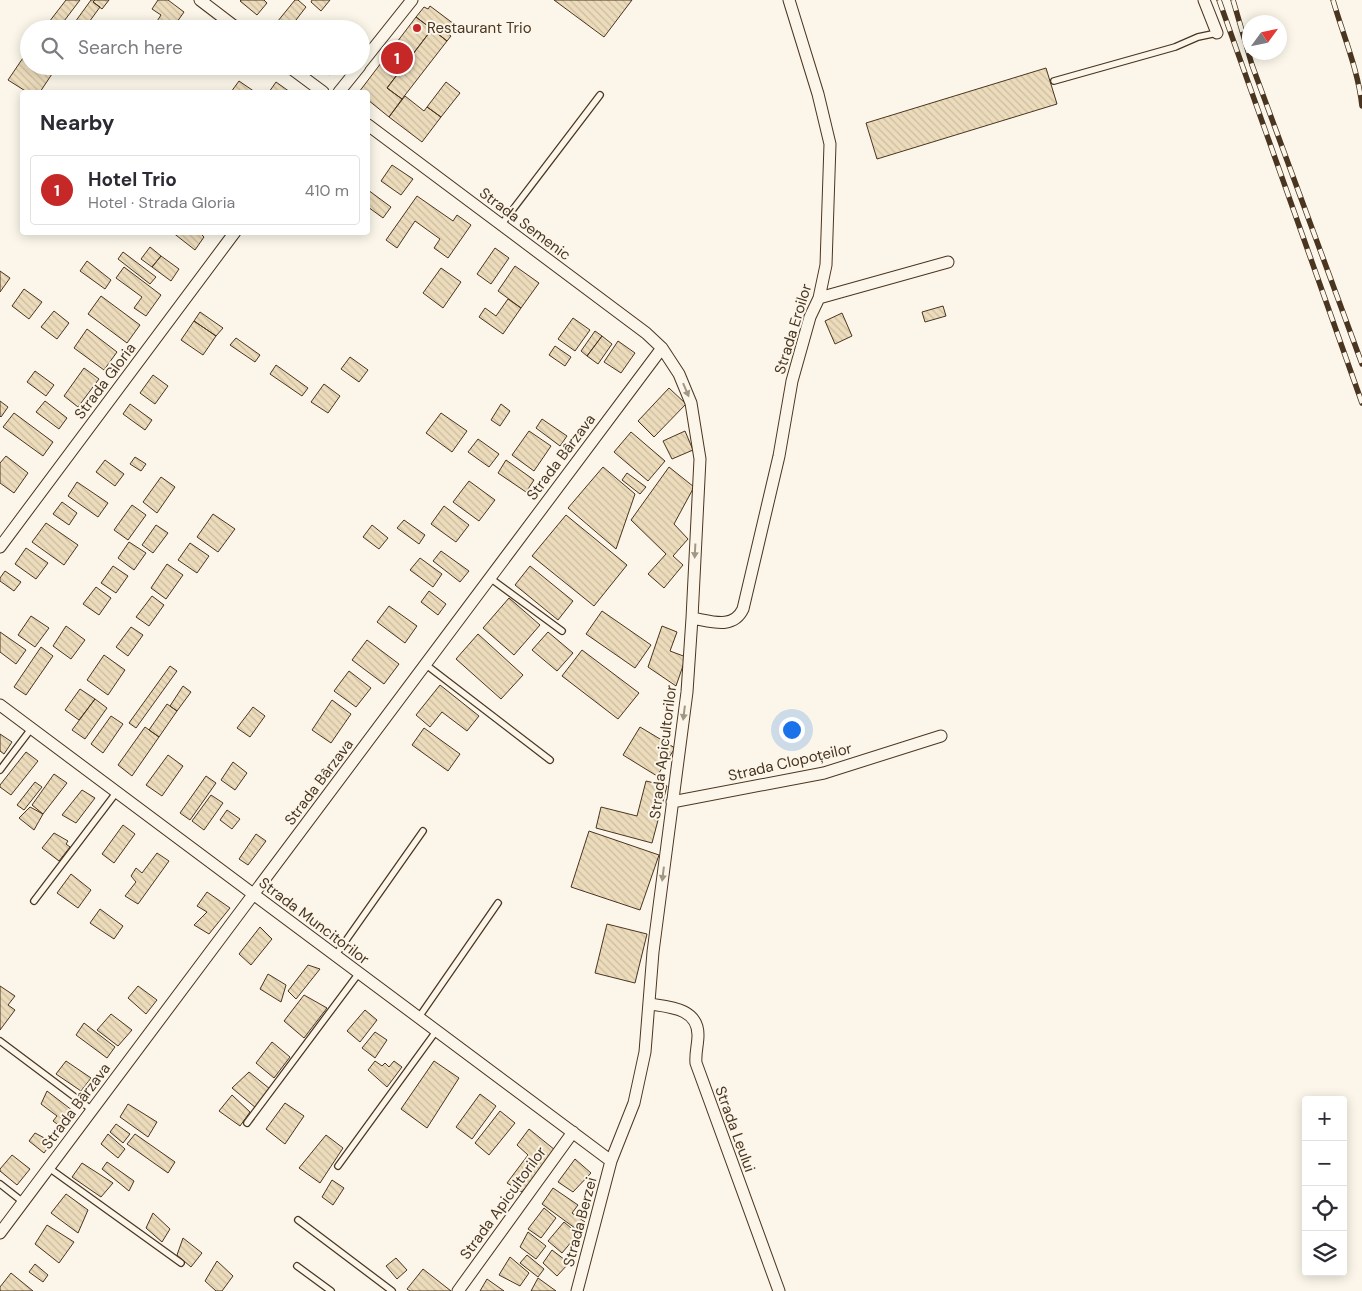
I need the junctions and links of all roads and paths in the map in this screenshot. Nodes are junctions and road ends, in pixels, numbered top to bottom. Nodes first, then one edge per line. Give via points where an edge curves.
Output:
1 (200, 0) edge
2 (412, 0) edge
3 (789, 0) edge
4 (1204, 0) edge
5 (226, 20) edge
6 (1217, 34) joint
7 (370, 54) edge
8 (300, 75) edge
9 (353, 75) edge
10 (1054, 82) dead end
11 (320, 90) edge
12 (341, 90) edge
13 (600, 95) dead end
14 (370, 127) edge
15 (501, 225) junction
16 (232, 235) edge
17 (948, 262) dead end
18 (819, 298) junction
19 (662, 348) junction
20 (0, 547) edge
21 (490, 578) junction
22 (692, 618) junction
23 (562, 631) dead end
24 (425, 664) junction
25 (0, 705) edge
26 (31, 729) junction
27 (941, 736) dead end
28 (550, 760) dead end
29 (0, 770) edge
30 (116, 793) junction
31 (672, 802) junction
32 (423, 831) dead end
33 (253, 895) junction
34 (34, 902) dead end
35 (498, 903) dead end
36 (335, 956) junction
37 (359, 973) junction
38 (650, 1004) junction
39 (419, 1017) junction
40 (437, 1030) junction
41 (0, 1041) edge
42 (92, 1110) junction
43 (247, 1123) dead end
44 (573, 1132) junction
45 (611, 1161) junction
46 (338, 1166) dead end
47 (49, 1168) junction
48 (0, 1184) edge
49 (23, 1202) junction
50 (298, 1220) dead end
51 (0, 1233) edge
52 (181, 1263) dead end
53 (297, 1266) dead end
54 (331, 1291) edge
55 (392, 1291) edge
56 (458, 1291) edge
57 (577, 1291) edge
58 (779, 1291) edge

1 - 5 street
2 - 7 street
3 - 18 street, Strada Eroilor via 830,144 826,266
4 - 6 street
6 - 10 lane
8 - 11 street
9 - 12 street
13 - 15 lane
14 - 15 street, Strada Semenic
15 - 19 street, Strada Semenic
16 - 20 street, Strada Gloria
17 - 18 street
18 - 22 street, Strada Eroilor via 810,317 792,381 780,456 743,609 739,617 728,623
19 - 21 street, Strada Bârzava
19 -> 22 street, Strada Apicultorilor via 679,374 691,403 700,459
21 - 23 lane
21 - 24 street, Strada Bârzava
22 -> 31 street, Strada Apicultorilor via 687,692
24 - 28 lane
24 - 33 street, Strada Bârzava
25 - 26 street, Strada Muncitorilor
26 - 29 lane
26 - 30 street, Strada Muncitorilor
27 - 31 street, Strada Clopoțeilor via 824,773
30 - 33 street, Strada Muncitorilor
30 - 34 lane
31 -> 38 street, Strada Apicultorilor via 653,952
32 - 36 lane
33 - 36 street, Strada Muncitorilor
33 - 42 street, Strada Bârzava
35 - 39 lane
36 - 37 street, Strada Muncitorilor
37 - 39 street, Strada Muncitorilor
37 - 43 lane
38 - 45 street, Strada Apicultorilor via 645,1052 634,1103
38 - 58 street, Strada Leului via 682,1010 696,1024 696,1063
39 - 40 street, Strada Muncitorilor
40 - 44 street, Strada Muncitorilor
40 - 46 lane
41 - 42 lane
42 - 47 street, Strada Bârzava
44 - 45 street, Strada Muncitorilor
44 - 56 street, Strada Apicultorilor
45 - 57 street, Strada Berzei
47 - 49 street, Strada Bârzava
47 - 52 lane
48 - 49 lane
49 - 51 street, Strada Bârzava
50 - 55 lane
53 - 54 lane

